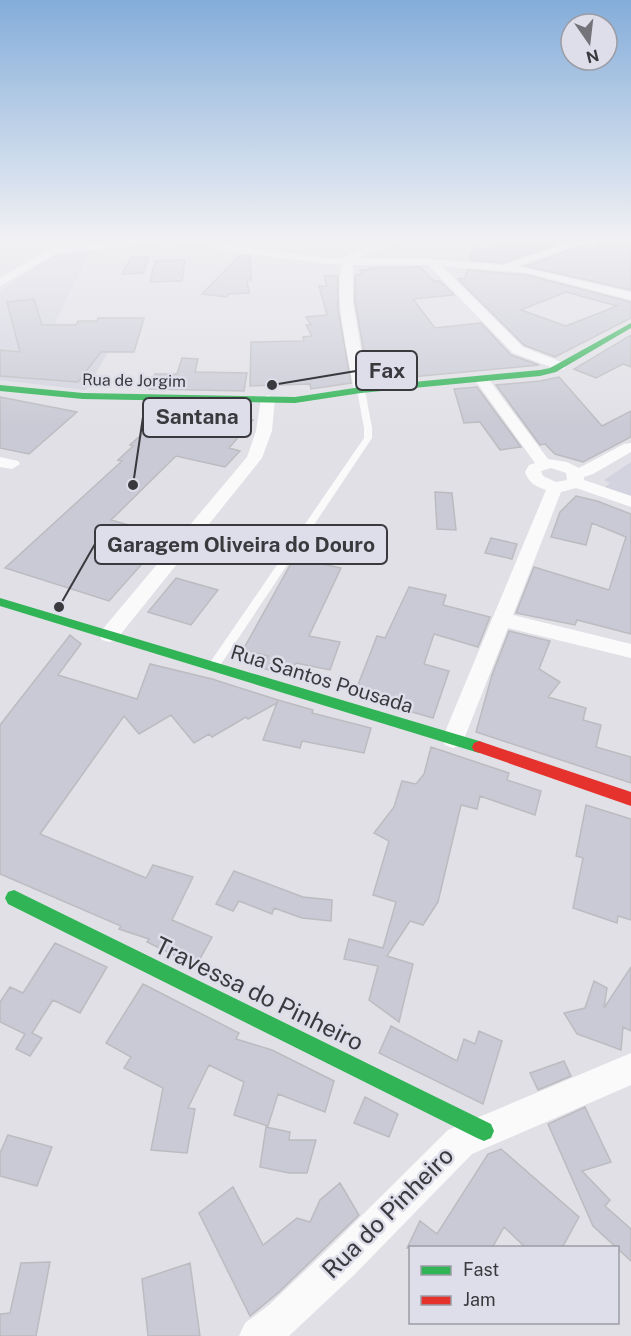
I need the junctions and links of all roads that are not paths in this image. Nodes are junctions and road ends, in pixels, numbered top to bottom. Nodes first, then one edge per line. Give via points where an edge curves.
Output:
1 (347, 301) edge
2 (470, 301) edge
3 (631, 325) edge
4 (559, 366) junction
5 (482, 380) junction
6 (0, 388) edge
7 (361, 390) junction
8 (268, 399) junction
9 (629, 447) dead end
10 (544, 464) junction
11 (575, 478) junction
12 (555, 487) junction
13 (631, 502) edge
14 (0, 602) edge
15 (501, 619) junction
16 (110, 635) junction
17 (631, 651) edge
18 (213, 667) junction
19 (453, 739) junction
20 (631, 799) edge
21 (14, 898) dead end
22 (631, 1068) edge
23 (484, 1131) junction
24 (258, 1336) edge

1 - 7 street
2 - 4 street via 519,350
3 - 4 street, Rua de Jorgim
4 - 5 street, Rua de Jorgim via 540,373
5 - 7 street, Rua de Jorgim
5 - 10 street
6 - 8 street, Rua de Jorgim via 83,396
7 - 8 street, Rua de Jorgim via 295,400
7 - 18 lane via 368,438
8 - 16 street via 264,431 254,458
9 - 11 street
10 - 11 street via 562,465
10 - 12 street via 535,468 534,476
11 - 12 street via 567,486
11 - 13 street
12 - 15 street
14 - 16 street, Rua Santos Pousada
15 - 17 street
15 - 19 street
16 - 18 street, Rua Santos Pousada
18 - 19 street, Rua Santos Pousada
19 - 20 street, Rua Santos Pousada
21 - 23 street, Travessa do Pinheiro
22 - 23 street, Rua do Pinheiro
23 - 24 street, Rua do Pinheiro via 459,1142 333,1269

